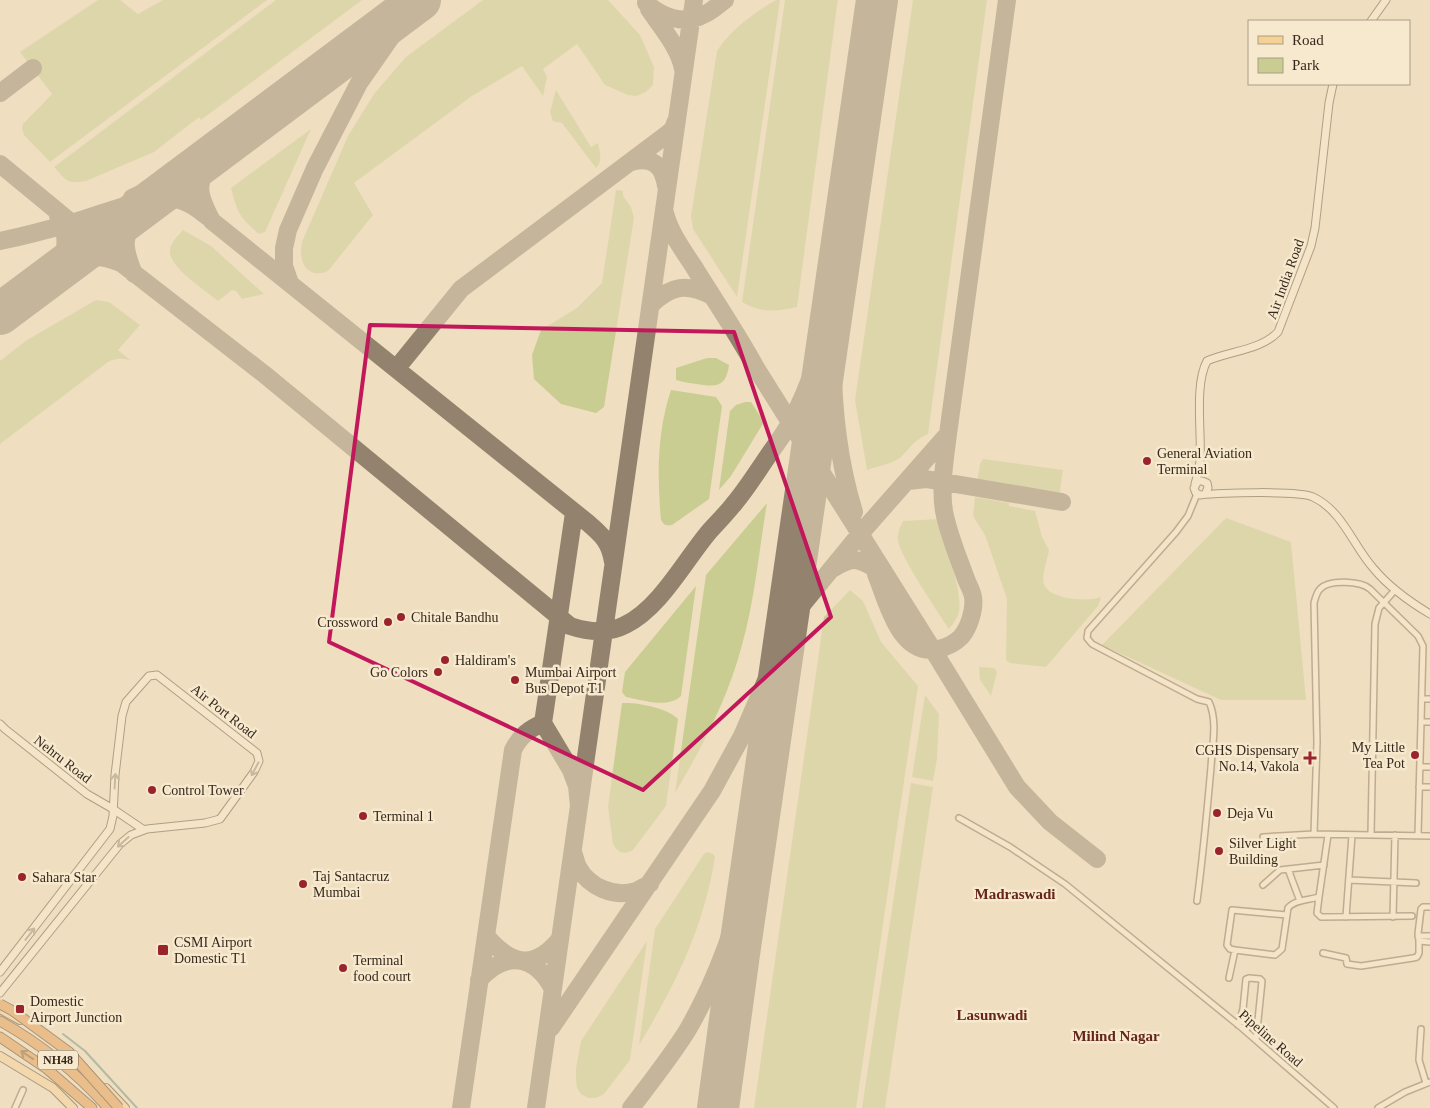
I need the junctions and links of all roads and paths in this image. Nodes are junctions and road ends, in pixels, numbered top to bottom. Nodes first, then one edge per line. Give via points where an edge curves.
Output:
1 (1386, 0) edge
2 (1373, 20) edge
3 (1333, 85) edge
4 (1200, 463) junction
5 (1195, 484) junction
6 (1207, 485) junction
7 (1232, 493) junction
8 (1201, 494) junction
9 (1395, 590) junction
10 (1383, 602) junction
11 (1430, 614) edge
12 (1423, 656) junction
13 (1430, 656) edge
14 (1422, 699) junction
15 (1430, 700) edge
16 (1421, 722) junction
17 (1430, 722) edge
18 (0, 724) edge
19 (1420, 767) junction
20 (1430, 767) edge
21 (1419, 787) junction
22 (1430, 787) edge
23 (114, 809) junction
24 (959, 818) dead end
25 (144, 830) junction
26 (1314, 834) junction
27 (1328, 835) junction
28 (1352, 835) junction
29 (1371, 835) junction
30 (1394, 835) junction
31 (1418, 836) junction
32 (1430, 836) edge
33 (1263, 837) dead end
34 (1324, 866) junction
35 (1288, 869) junction
36 (1349, 880) junction
37 (1394, 882) junction
38 (1416, 883) dead end
39 (1263, 885) dead end
40 (1319, 898) junction
41 (1197, 901) dead end
42 (1300, 902) junction
43 (1430, 907) edge
44 (1287, 915) junction
45 (1412, 916) dead end
46 (1346, 917) junction
47 (1393, 917) junction
48 (1430, 936) edge
49 (1418, 939) junction
50 (1430, 942) edge
51 (1235, 950) junction
52 (1324, 952) dead end
53 (0, 972) edge
54 (1229, 978) dead end
55 (0, 994) edge
56 (0, 1004) edge
57 (0, 1009) edge
58 (0, 1021) edge
59 (1241, 1024) junction
60 (1421, 1029) dead end
61 (1257, 1031) junction
62 (0, 1038) edge
63 (1256, 1040) junction
64 (2, 1059) edge
65 (1428, 1083) edge
66 (23, 1090) dead end
67 (15, 1108) edge
68 (73, 1108) edge
69 (92, 1108) edge
70 (108, 1108) edge
71 (119, 1108) edge
72 (125, 1108) edge
73 (1334, 1108) edge
74 (1378, 1108) edge

1 - 2 street
3 - 4 street, Air India Road via 1311,246 1278,332 1263,343 1207,361 1200,385
4 - 5 street, Air India Road
4 - 6 street, Air India Road
5 - 6 street via 1202,480
5 - 8 street, Air India Road via 1194,488
6 - 7 street
6 - 8 street via 1208,490
7 - 8 street
7 - 9 street via 1312,496 1334,513 1373,568
8 - 41 street via 1176,532 1088,632 1087,638 1092,644 1209,702 1213,710 1206,831
9 - 10 street
9 - 11 street
10 - 12 street via 1422,641
10 - 26 street via 1367,586 1347,583 1325,585 1314,603 1318,742
10 - 29 street via 1375,624
12 - 13 street
12 - 14 street
14 - 15 street
14 - 16 street
16 - 17 street
16 - 19 street
18 - 23 street, Nehru Road via 87,794
19 - 20 street
19 - 21 street
21 - 22 street
21 - 31 street
23 - 25 street
23 -> 25 street, Air Port Road via 115,775 126,702 149,676 157,674 257,753 259,761 220,819
53 -> 23 street, Air Port Road via 110,829
24 - 59 street, Pipeline Road via 1010,846 1065,884
25 -> 55 street, Air Port Road via 120,844
26 - 27 street
26 - 33 street
27 - 28 street
27 - 34 street
28 - 29 street
28 - 36 street
29 - 30 street
30 - 31 street
30 - 37 street
31 - 32 street
34 - 35 street
34 - 40 street
35 - 39 street via 1276,873
35 - 42 street
36 - 37 street
36 - 46 street
37 - 38 street
37 - 47 street
40 - 42 street
40 - 46 street via 1318,916
42 - 44 street via 1290,905
43 - 49 street via 1421,909
44 - 51 street via 1279,953
44 - 51 street via 1232,910 1228,945
45 - 47 street
46 - 47 street
48 - 49 street
49 - 50 street
49 - 52 street via 1417,957 1361,966 1347,964 1346,958
51 - 54 street
56 - 71 highway, bridge via 69,1052
57 - 72 main road via 21,1020 62,1051
58 - 70 highway, NH48 via 55,1057
59 - 61 street
59 - 61 street via 1246,979 1260,979
59 - 63 street, Pipeline Road
60 - 65 street via 1418,1057
61 - 63 street
69 -> 62 highway, NH48 via 47,1069
63 - 73 street, Pipeline Road
64 - 68 main road via 53,1088
65 - 74 street
66 - 67 street

